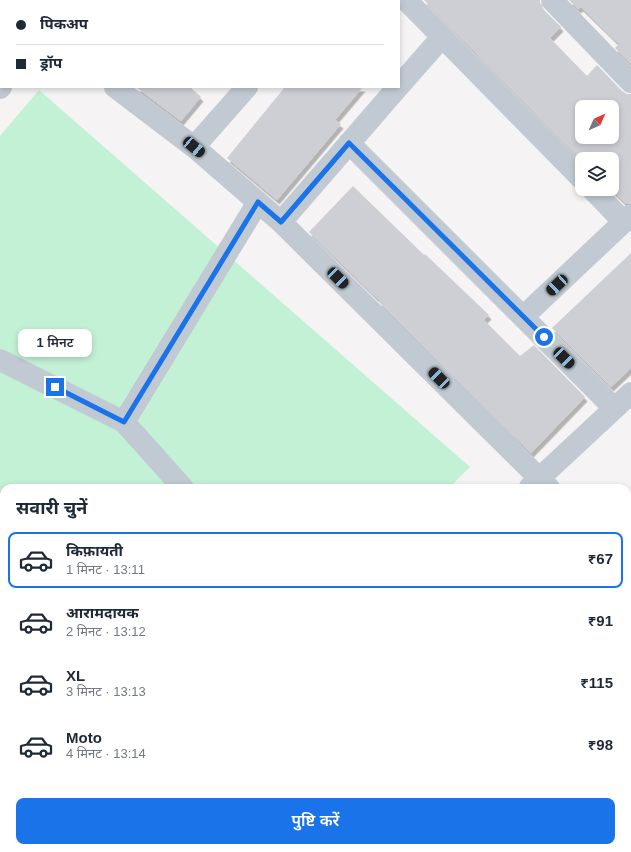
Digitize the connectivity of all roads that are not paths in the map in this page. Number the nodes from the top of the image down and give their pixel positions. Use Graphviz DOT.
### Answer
graph roads {
  1 [pos="406,0"];
  2 [pos="552,0"];
  3 [pos="442,37"];
  4 [pos="631,82"];
  5 [pos="400,86"];
  6 [pos="116,88"];
  7 [pos="246,88"];
  8 [pos="398,88"];
  9 [pos="349,143"];
  10 [pos="194,147"];
  11 [pos="575,172"];
  12 [pos="600,196"];
  13 [pos="258,202"];
  14 [pos="627,218"];
  15 [pos="281,222"];
  16 [pos="523,317"];
  17 [pos="0,360"];
  18 [pos="631,393"];
  19 [pos="614,408"];
  20 [pos="124,422"];
  21 [pos="179,484"];
  22 [pos="538,484"];
  23 [pos="540,484"];
  1 -- 3 [label="street"];
  2 -- 4 [label="street"];
  3 -- 5 [label="street"];
  3 -- 11 [label="street"];
  6 -- 10 [label="street"];
  7 -- 10 [label="street"];
  8 -- 9 [label="street"];
  9 -- 15 [label="street"];
  9 -- 16 [label="street"];
  10 -- 13 [label="street"];
  12 -- 14 [label="street"];
  13 -- 15 [label="street"];
  13 -- 20 [label="street"];
  14 -- 16 [label="street"];
  15 -- 22 [label="street"];
  16 -- 19 [label="street"];
  17 -- 20 [label="street"];
  18 -- 19 [label="street"];
  19 -- 23 [label="street"];
  20 -- 21 [label="street"];
}
